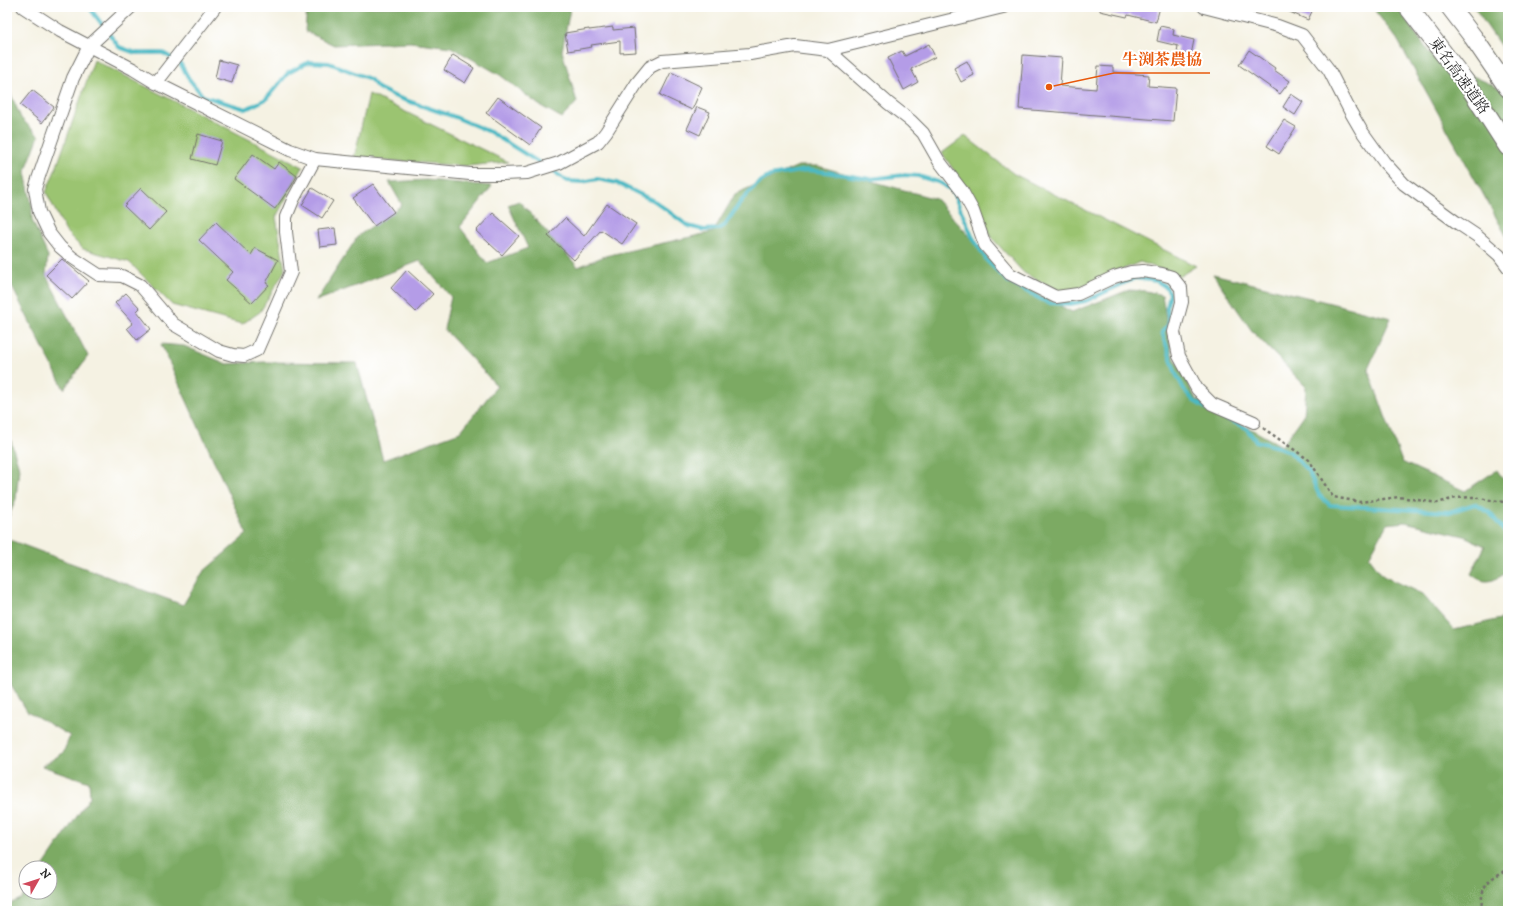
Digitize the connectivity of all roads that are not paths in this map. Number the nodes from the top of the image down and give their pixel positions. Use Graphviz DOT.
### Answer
graph roads {
  1 [pos="23,7"];
  2 [pos="130,7"];
  3 [pos="214,7"];
  4 [pos="1003,7"];
  5 [pos="1204,7"];
  6 [pos="1408,7"];
  7 [pos="1450,7"];
  8 [pos="89,46"];
  9 [pos="828,50"];
  10 [pos="156,83"];
  11 [pos="1508,88"];
  12 [pos="1508,147"];
  13 [pos="315,159"];
  14 [pos="1508,266"];
  15 [pos="1254,422"];
  1 -- 8 [label="street"];
  2 -- 8 [label="street"];
  3 -- 10 [label="street"];
  4 -- 9 [label="street"];
  5 -- 14 [label="street"];
  6 -- 12 [label="highway, 東名高速道路"];
  7 -- 11 [label="highway"];
  8 -- 10 [label="street"];
  8 -- 13 [label="street"];
  9 -- 13 [label="street"];
  9 -- 15 [label="street"];
  10 -- 13 [label="street"];
}
